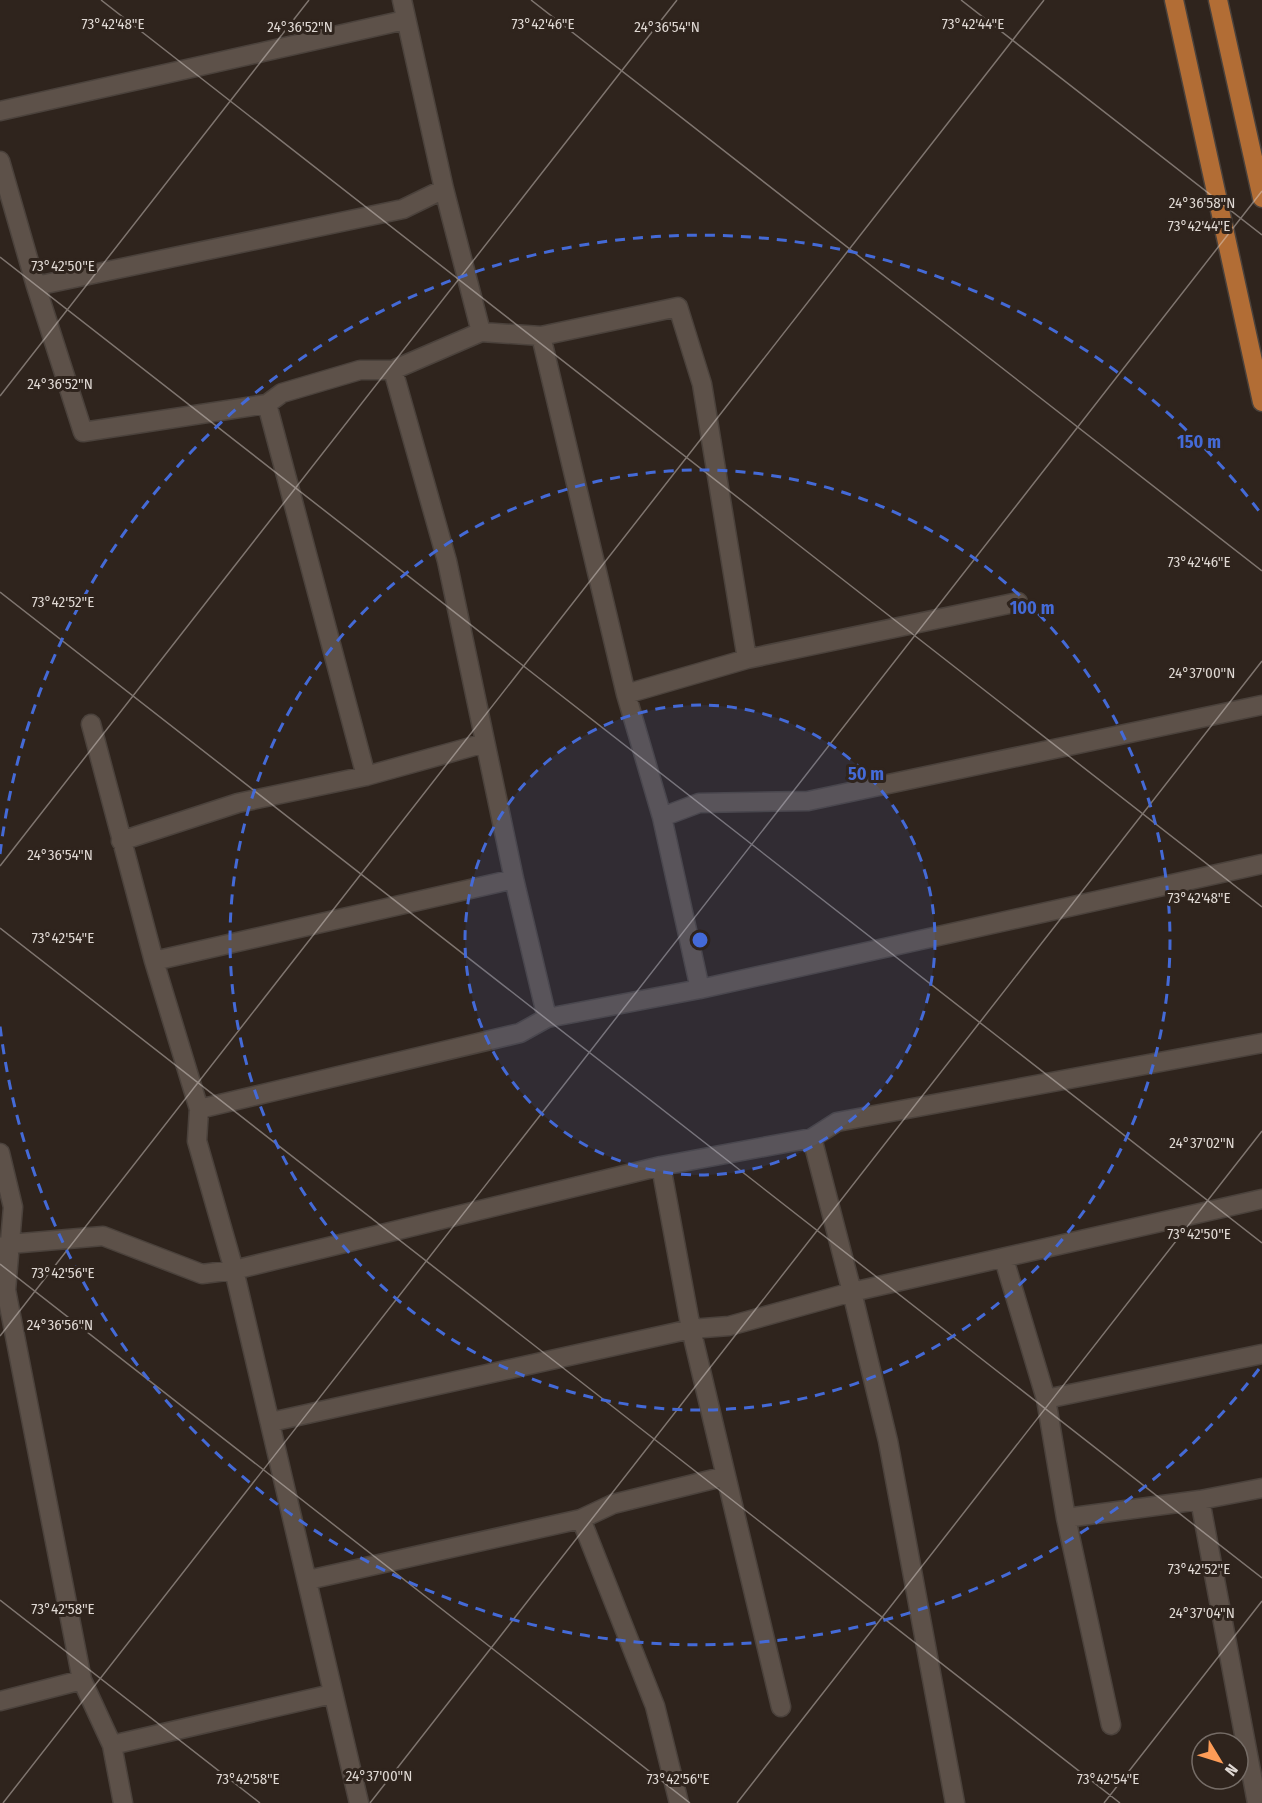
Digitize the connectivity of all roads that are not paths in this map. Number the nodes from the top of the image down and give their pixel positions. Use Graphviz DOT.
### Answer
graph roads {
  1 [pos="402,0"];
  2 [pos="1174,0"];
  3 [pos="1218,0"];
  4 [pos="405,20"];
  5 [pos="0,111"];
  6 [pos="0,161"];
  7 [pos="444,189"];
  8 [pos="1262,198"];
  9 [pos="36,286"];
  10 [pos="481,332"];
  11 [pos="542,336"];
  12 [pos="393,370"];
  13 [pos="1262,402"];
  14 [pos="267,404"];
  15 [pos="1018,602"];
  16 [pos="747,659"];
  17 [pos="626,694"];
  18 [pos="1262,705"];
  19 [pos="91,723"];
  20 [pos="485,743"];
  21 [pos="366,776"];
  22 [pos="662,817"];
  23 [pos="121,841"];
  24 [pos="1262,864"];
  25 [pos="514,879"];
  26 [pos="154,960"];
  27 [pos="700,989"];
  28 [pos="547,1018"];
  29 [pos="1262,1043"];
  30 [pos="199,1109"];
  31 [pos="812,1138"];
  32 [pos="0,1153"];
  33 [pos="661,1166"];
  34 [pos="1262,1199"];
  35 [pos="5,1246"];
  36 [pos="1004,1259"];
  37 [pos="234,1270"];
  38 [pos="852,1292"];
  39 [pos="691,1329"];
  40 [pos="1262,1354"];
  41 [pos="1046,1399"];
  42 [pos="271,1422"];
  43 [pos="726,1476"];
  44 [pos="1262,1488"];
  45 [pos="1200,1500"];
  46 [pos="1066,1518"];
  47 [pos="581,1519"];
  48 [pos="308,1580"];
  49 [pos="82,1680"];
  50 [pos="333,1694"];
  51 [pos="0,1701"];
  52 [pos="781,1707"];
  53 [pos="1111,1725"];
  54 [pos="112,1745"];
  55 [pos="123,1803"];
  56 [pos="359,1803"];
  57 [pos="679,1803"];
  58 [pos="955,1803"];
  59 [pos="1257,1803"];
  1 -- 4 [label="street"];
  2 -- 13 [label="main road"];
  3 -- 8 [label="main road"];
  4 -- 5 [label="street"];
  4 -- 7 [label="street"];
  6 -- 9 [label="street"];
  7 -- 9 [label="street"];
  7 -- 10 [label="street"];
  9 -- 14 [label="street"];
  10 -- 11 [label="street"];
  10 -- 12 [label="street"];
  11 -- 16 [label="street"];
  11 -- 17 [label="street"];
  12 -- 14 [label="street"];
  12 -- 20 [label="street"];
  14 -- 21 [label="street"];
  15 -- 16 [label="street"];
  16 -- 17 [label="street"];
  17 -- 22 [label="street"];
  18 -- 22 [label="street"];
  19 -- 23 [label="street"];
  20 -- 21 [label="street"];
  20 -- 25 [label="street"];
  21 -- 23 [label="street"];
  22 -- 27 [label="street"];
  23 -- 26 [label="street"];
  24 -- 27 [label="street"];
  25 -- 26 [label="street"];
  25 -- 28 [label="street"];
  26 -- 30 [label="street"];
  27 -- 28 [label="street"];
  28 -- 30 [label="street"];
  29 -- 31 [label="street"];
  30 -- 37 [label="street"];
  31 -- 33 [label="street"];
  31 -- 38 [label="street"];
  32 -- 35 [label="street"];
  33 -- 37 [label="street"];
  33 -- 39 [label="street"];
  34 -- 36 [label="street"];
  35 -- 37 [label="street"];
  35 -- 49 [label="street"];
  36 -- 38 [label="street"];
  36 -- 41 [label="street"];
  37 -- 42 [label="street"];
  38 -- 39 [label="street"];
  38 -- 58 [label="street"];
  39 -- 42 [label="street"];
  39 -- 43 [label="street"];
  40 -- 41 [label="street"];
  41 -- 46 [label="street"];
  42 -- 48 [label="street"];
  43 -- 47 [label="street"];
  43 -- 52 [label="street"];
  44 -- 45 [label="street"];
  45 -- 46 [label="street"];
  45 -- 59 [label="street"];
  46 -- 53 [label="street"];
  47 -- 48 [label="street"];
  47 -- 57 [label="street"];
  48 -- 50 [label="street"];
  49 -- 51 [label="street"];
  49 -- 54 [label="street"];
  50 -- 54 [label="street"];
  50 -- 56 [label="street"];
  54 -- 55 [label="street"];
}
